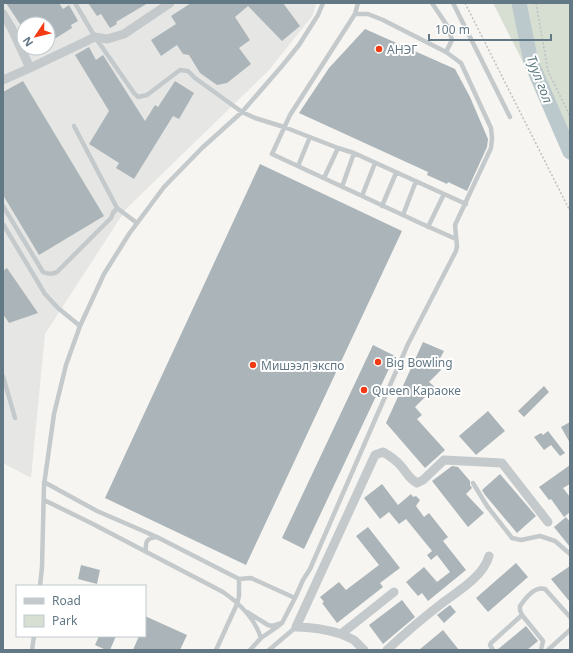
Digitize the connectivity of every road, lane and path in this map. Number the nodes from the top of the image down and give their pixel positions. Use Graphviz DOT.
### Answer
graph roads {
  1 [pos="75,3"];
  2 [pos="170,3"];
  3 [pos="323,3"];
  4 [pos="358,3"];
  5 [pos="432,3"];
  6 [pos="452,3"];
  7 [pos="465,3"];
  8 [pos="536,3"];
  9 [pos="3,14"];
  10 [pos="355,14"];
  11 [pos="95,37"];
  12 [pos="446,52"];
  13 [pos="30,68"];
  14 [pos="3,80"];
  15 [pos="242,112"];
  16 [pos="570,116"];
  17 [pos="510,117"];
  18 [pos="74,126"];
  19 [pos="284,127"];
  20 [pos="310,137"];
  21 [pos="338,148"];
  22 [pos="354,153"];
  23 [pos="375,163"];
  24 [pos="298,166"];
  25 [pos="396,172"];
  26 [pos="324,178"];
  27 [pos="416,181"];
  28 [pos="342,187"];
  29 [pos="444,194"];
  30 [pos="362,196"];
  31 [pos="466,204"];
  32 [pos="3,206"];
  33 [pos="382,206"];
  34 [pos="117,208"];
  35 [pos="570,211"];
  36 [pos="403,215"];
  37 [pos="137,223"];
  38 [pos="3,224"];
  39 [pos="428,227"];
  40 [pos="456,239"];
  41 [pos="80,326"];
  42 [pos="3,376"];
  43 [pos="15,418"];
  44 [pos="44,482"];
  45 [pos="473,483"];
  46 [pos="44,500"];
  47 [pos="548,522"];
  48 [pos="157,537"];
  49 [pos="146,552"];
  50 [pos="570,554"];
  51 [pos="489,556"];
  52 [pos="239,579"];
  53 [pos="40,585"];
  54 [pos="394,592"];
  55 [pos="295,598"];
  56 [pos="237,604"];
  57 [pos="244,611"];
  58 [pos="522,615"];
  59 [pos="570,617"];
  60 [pos="282,623"];
  61 [pos="296,627"];
  62 [pos="570,630"];
  63 [pos="341,634"];
  64 [pos="34,637"];
  65 [pos="261,638"];
  66 [pos="32,650"];
  67 [pos="216,650"];
  68 [pos="250,650"];
  69 [pos="269,650"];
  70 [pos="364,650"];
  71 [pos="386,650"];
  72 [pos="493,650"];
  73 [pos="541,650"];
  74 [pos="548,650"];
  1 -- 11 [label="lane"];
  2 -- 11 [label="street"];
  3 -- 15 [label="lane"];
  4 -- 10 [label="lane"];
  5 -- 12 [label="lane"];
  6 -- 17 [label="lane"];
  7 -- 35 [label="path"];
  8 -- 16 [label="path"];
  9 -- 13 [label="street"];
  10 -- 12 [label="lane"];
  10 -- 19 [label="lane"];
  11 -- 13 [label="street"];
  11 -- 15 [label="lane"];
  12 -- 31 [label="lane"];
  13 -- 14 [label="street"];
  15 -- 19 [label="lane"];
  15 -- 37 [label="lane"];
  18 -- 34 [label="lane"];
  19 -- 20 [label="lane"];
  19 -- 24 [label="lane"];
  20 -- 21 [label="lane"];
  20 -- 24 [label="lane"];
  21 -- 22 [label="lane"];
  21 -- 26 [label="lane"];
  22 -- 23 [label="lane"];
  22 -- 28 [label="lane"];
  23 -- 25 [label="lane"];
  23 -- 30 [label="lane"];
  24 -- 26 [label="lane"];
  25 -- 27 [label="lane"];
  25 -- 33 [label="lane"];
  26 -- 28 [label="lane"];
  27 -- 29 [label="lane"];
  27 -- 36 [label="lane"];
  28 -- 30 [label="lane"];
  29 -- 31 [label="lane"];
  29 -- 39 [label="lane"];
  30 -- 33 [label="lane"];
  31 -- 40 [label="lane"];
  32 -- 34 [label="lane"];
  33 -- 36 [label="lane"];
  34 -- 37 [label="lane"];
  36 -- 39 [label="lane"];
  37 -- 41 [label="lane"];
  38 -- 41 [label="lane"];
  39 -- 40 [label="lane"];
  40 -- 55 [label="lane"];
  41 -- 44 [label="lane"];
  42 -- 43 [label="lane"];
  44 -- 46 [label="lane"];
  44 -- 48 [label="lane"];
  45 -- 50 [label="lane"];
  46 -- 49 [label="lane"];
  46 -- 53 [label="lane"];
  47 -- 61 [label="street"];
  48 -- 49 [label="lane"];
  48 -- 52 [label="lane"];
  49 -- 56 [label="lane"];
  51 -- 71 [label="street"];
  52 -- 55 [label="lane"];
  52 -- 56 [label="lane"];
  54 -- 63 [label="street"];
  55 -- 60 [label="lane"];
  56 -- 57 [label="lane"];
  56 -- 67 [label="lane"];
  57 -- 60 [label="lane"];
  57 -- 65 [label="lane"];
  58 -- 59 [label="lane"];
  58 -- 72 [label="lane"];
  58 -- 73 [label="lane"];
  60 -- 65 [label="lane"];
  61 -- 63 [label="street"];
  61 -- 69 [label="lane"];
  62 -- 74 [label="lane"];
  63 -- 70 [label="street"];
  64 -- 66 [label="lane"];
  65 -- 68 [label="lane"];
}
